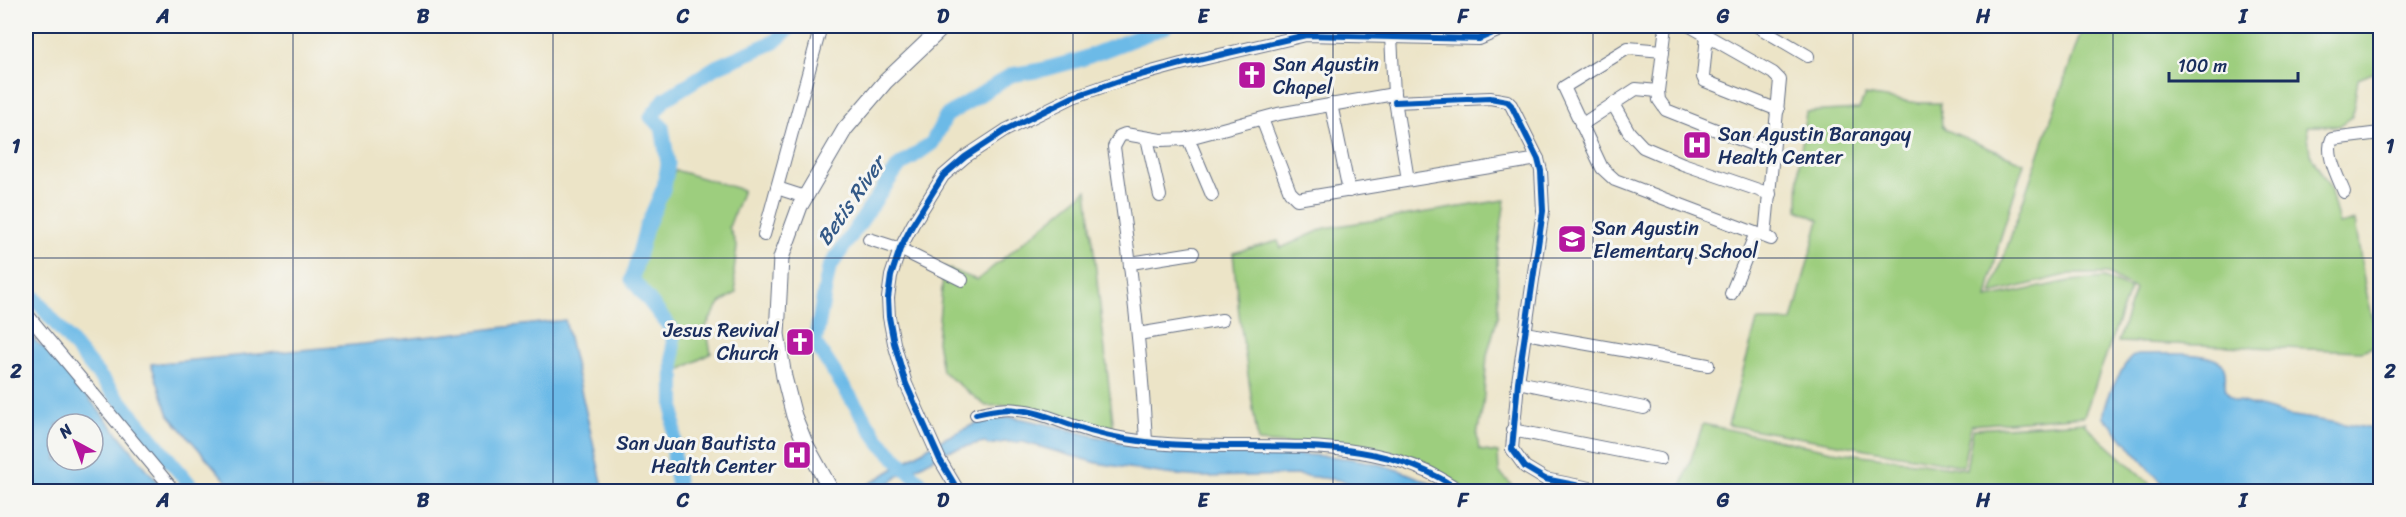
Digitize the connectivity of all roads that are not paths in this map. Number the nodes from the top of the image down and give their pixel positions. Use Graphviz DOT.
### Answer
graph roads {
  1 [pos="820,26"];
  2 [pos="944,26"];
  3 [pos="1509,26"];
  4 [pos="1666,26"];
  5 [pos="1690,26"];
  6 [pos="1757,26"];
  7 [pos="1707,35"];
  8 [pos="1391,36"];
  9 [pos="1663,51"];
  10 [pos="1808,56"];
  11 [pos="1658,91"];
  12 [pos="1395,98"];
  13 [pos="1331,104"];
  14 [pos="1613,104"];
  15 [pos="1778,110"];
  16 [pos="1262,118"];
  17 [pos="1581,125"];
  18 [pos="2380,133"];
  19 [pos="1147,138"];
  20 [pos="1188,138"];
  21 [pos="1774,153"];
  22 [pos="1538,159"];
  23 [pos="1408,180"];
  24 [pos="777,188"];
  25 [pos="1349,191"];
  26 [pos="2344,192"];
  27 [pos="1770,194"];
  28 [pos="1212,195"];
  29 [pos="1160,196"];
  30 [pos="805,197"];
  31 [pos="764,235"];
  32 [pos="1764,236"];
  33 [pos="868,239"];
  34 [pos="900,249"];
  35 [pos="1193,253"];
  36 [pos="1131,263"];
  37 [pos="962,280"];
  38 [pos="1731,294"];
  39 [pos="26,313"];
  40 [pos="1222,320"];
  41 [pos="1525,333"];
  42 [pos="1138,334"];
  43 [pos="1708,365"];
  44 [pos="1518,382"];
  45 [pos="1644,408"];
  46 [pos="976,414"];
  47 [pos="1512,430"];
  48 [pos="1146,442"];
  49 [pos="1660,459"];
  50 [pos="175,492"];
  51 [pos="832,492"];
  52 [pos="959,492"];
  53 [pos="1461,492"];
  54 [pos="1610,492"];
  1 -- 24 [label="street"];
  2 -- 30 [label="main road"];
  3 -- 8 [label="street"];
  4 -- 9 [label="street"];
  5 -- 7 [label="street"];
  6 -- 10 [label="street"];
  7 -- 15 [label="street"];
  7 -- 15 [label="street"];
  8 -- 12 [label="street"];
  8 -- 34 [label="street"];
  9 -- 11 [label="street"];
  9 -- 17 [label="street"];
  11 -- 14 [label="street"];
  11 -- 21 [label="street"];
  12 -- 13 [label="street"];
  12 -- 22 [label="street"];
  12 -- 23 [label="street"];
  13 -- 16 [label="street"];
  13 -- 25 [label="street"];
  14 -- 17 [label="street"];
  14 -- 27 [label="street"];
  15 -- 21 [label="street"];
  16 -- 20 [label="street"];
  16 -- 25 [label="street"];
  17 -- 32 [label="street"];
  18 -- 26 [label="street"];
  19 -- 20 [label="street"];
  19 -- 29 [label="street"];
  19 -- 36 [label="street"];
  20 -- 28 [label="street"];
  21 -- 27 [label="street"];
  22 -- 23 [label="street"];
  22 -- 41 [label="street"];
  23 -- 25 [label="street"];
  24 -- 30 [label="street"];
  24 -- 31 [label="street"];
  27 -- 32 [label="street"];
  30 -- 51 [label="main road"];
  32 -- 38 [label="street"];
  33 -- 34 [label="street"];
  34 -- 37 [label="street"];
  34 -- 52 [label="street"];
  35 -- 36 [label="street"];
  36 -- 42 [label="street"];
  39 -- 50 [label="street"];
  40 -- 42 [label="street"];
  41 -- 43 [label="street"];
  41 -- 44 [label="street"];
  42 -- 48 [label="street"];
  44 -- 45 [label="street"];
  44 -- 47 [label="street"];
  46 -- 48 [label="street"];
  47 -- 49 [label="street"];
  47 -- 54 [label="street"];
  48 -- 53 [label="street"];
}
